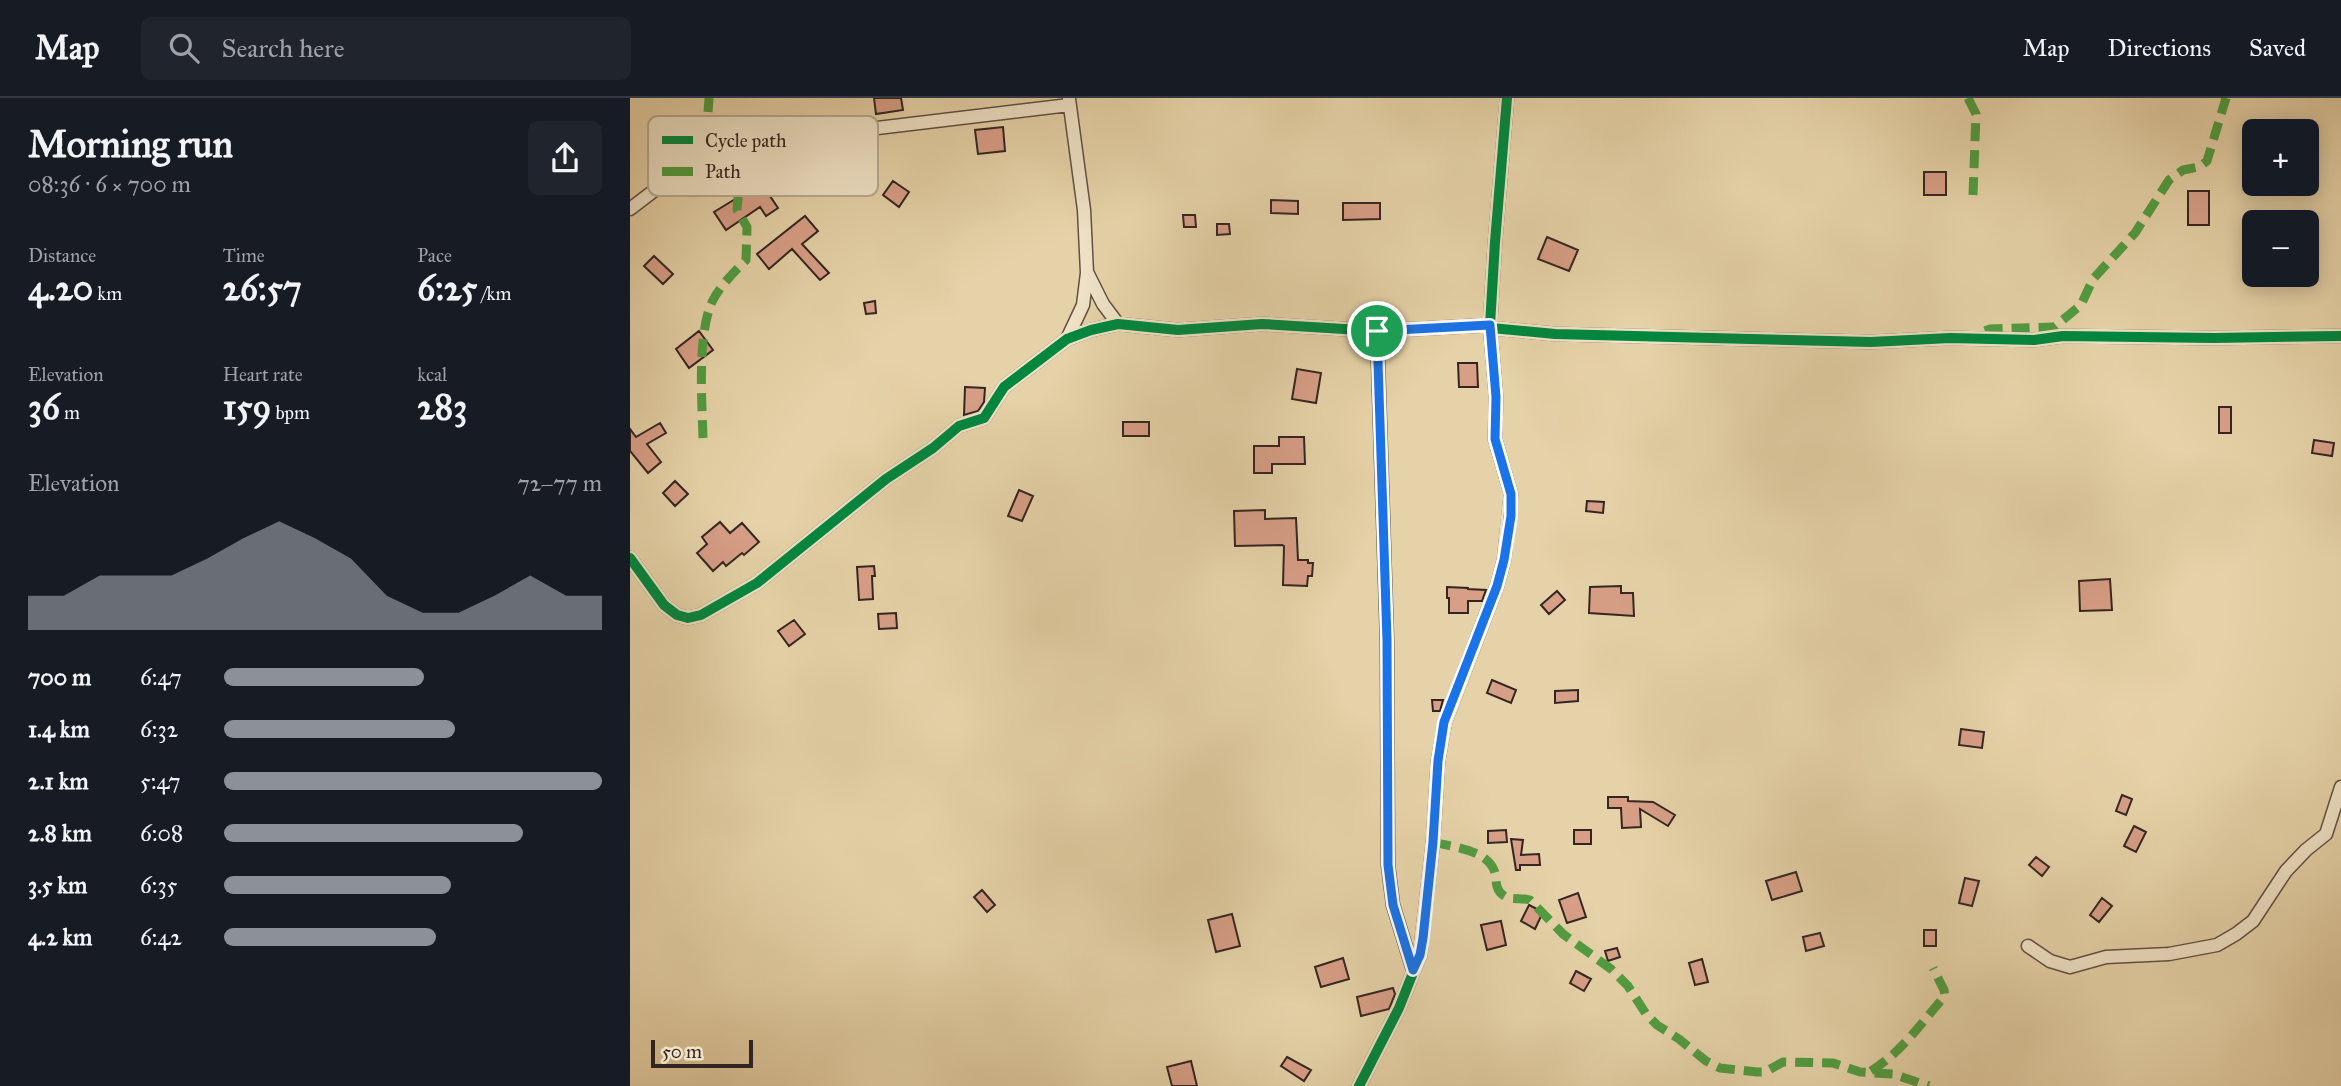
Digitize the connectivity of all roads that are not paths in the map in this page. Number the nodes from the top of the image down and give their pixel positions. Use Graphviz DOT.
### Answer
graph roads {
  1 [pos="1507,98"];
  2 [pos="1069,102"];
  3 [pos="878,127"];
  4 [pos="648,195"];
  5 [pos="630,209"];
  6 [pos="1087,273"];
  7 [pos="1118,324"];
  8 [pos="1491,326"];
  9 [pos="1377,331"];
  10 [pos="2341,336"];
  11 [pos="1067,339"];
  12 [pos="630,558"];
  13 [pos="2341,787"];
  14 [pos="2028,946"];
  15 [pos="1413,970"];
  16 [pos="1359,1086"];
  1 -- 8 [label="street"];
  2 -- 3 [label="street"];
  2 -- 6 [label="street"];
  4 -- 5 [label="street"];
  6 -- 7 [label="street"];
  6 -- 11 [label="street"];
  7 -- 9 [label="street"];
  7 -- 11 [label="street"];
  8 -- 9 [label="street"];
  8 -- 10 [label="street"];
  8 -- 15 [label="street"];
  9 -- 15 [label="street"];
  11 -- 12 [label="street"];
  13 -- 14 [label="street"];
  15 -- 16 [label="street"];
}
